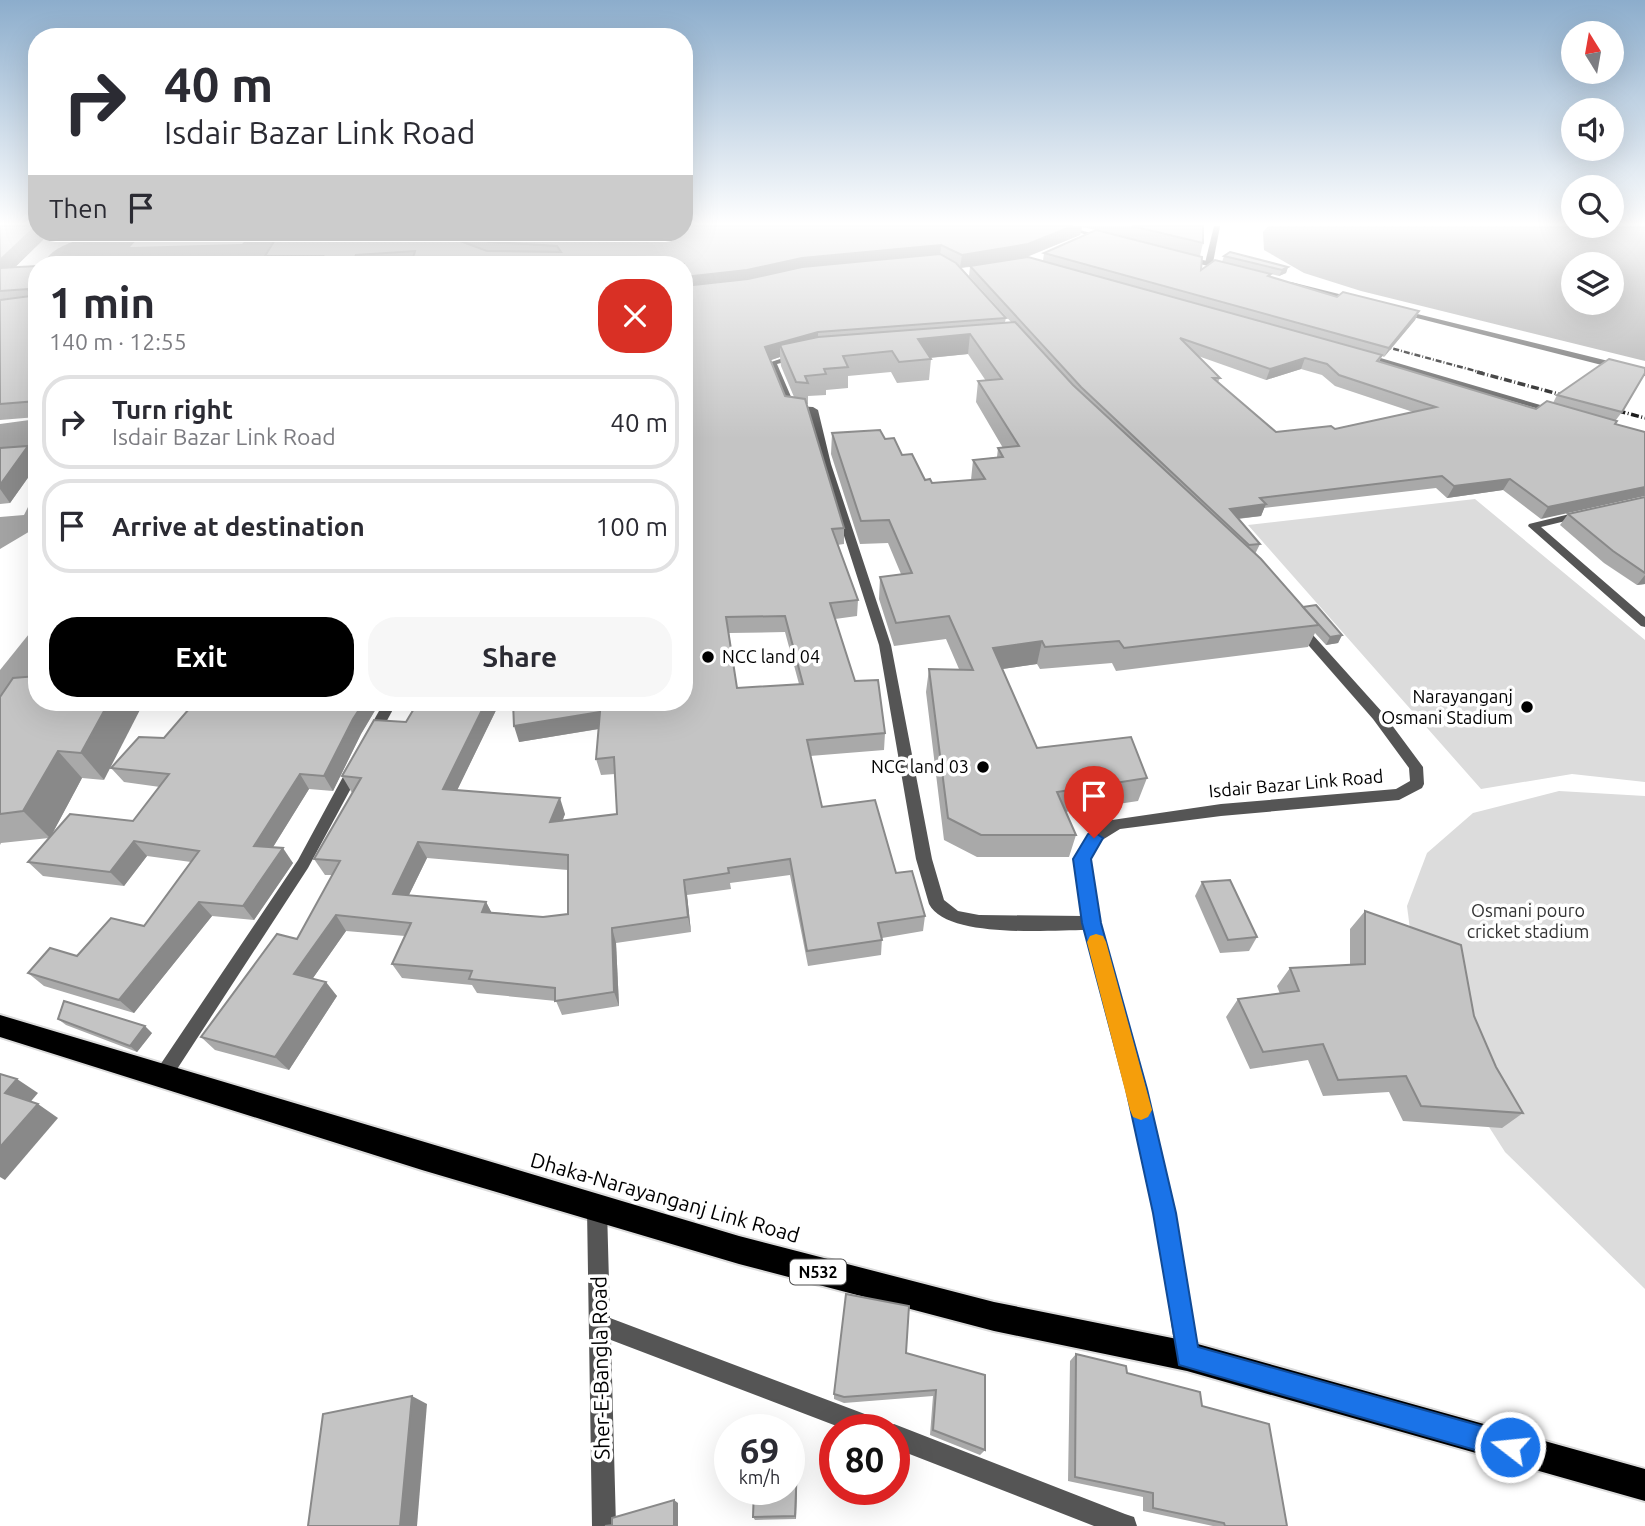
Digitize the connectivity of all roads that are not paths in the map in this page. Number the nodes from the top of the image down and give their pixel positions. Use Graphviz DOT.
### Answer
graph roads {
  1 [pos="1344,297"];
  2 [pos="1367,303"];
  3 [pos="1394,310"];
  4 [pos="818,352"];
  5 [pos="1359,355"];
  6 [pos="1645,373"];
  7 [pos="1567,414"];
  8 [pos="1591,512"];
  9 [pos="1290,617"];
  10 [pos="1645,623"];
  11 [pos="385,711"];
  12 [pos="1091,923"];
  13 [pos="0,1026"];
  14 [pos="162,1077"];
  15 [pos="597,1209"];
  16 [pos="600,1325"];
  17 [pos="1187,1356"];
  18 [pos="836,1414"];
  19 [pos="910,1442"];
  20 [pos="1645,1485"];
  21 [pos="604,1526"];
  22 [pos="1125,1526"];
  1 -- 2 [label="street"];
  3 -- 6 [label="street"];
  4 -- 12 [label="street"];
  5 -- 7 [label="street"];
  8 -- 10 [label="street"];
  9 -- 12 [label="street, Isdair Bazar Link Road"];
  11 -- 14 [label="street"];
  12 -- 17 [label="street, Isdair Bazar Link Road"];
  13 -- 14 [label="highway, Dhaka-Narayanganj Link Road / N532"];
  14 -- 15 [label="highway, Dhaka-Narayanganj Link Road / N532"];
  15 -- 16 [label="street, Sher-E-Bangla Road"];
  15 -- 17 [label="highway, Dhaka-Narayanganj Link Road / N532"];
  16 -- 18 [label="street"];
  16 -- 21 [label="street, Sher-E-Bangla Road"];
  17 -- 20 [label="highway, Dhaka-Narayanganj Link Road / N532"];
  19 -- 22 [label="street"];
}
